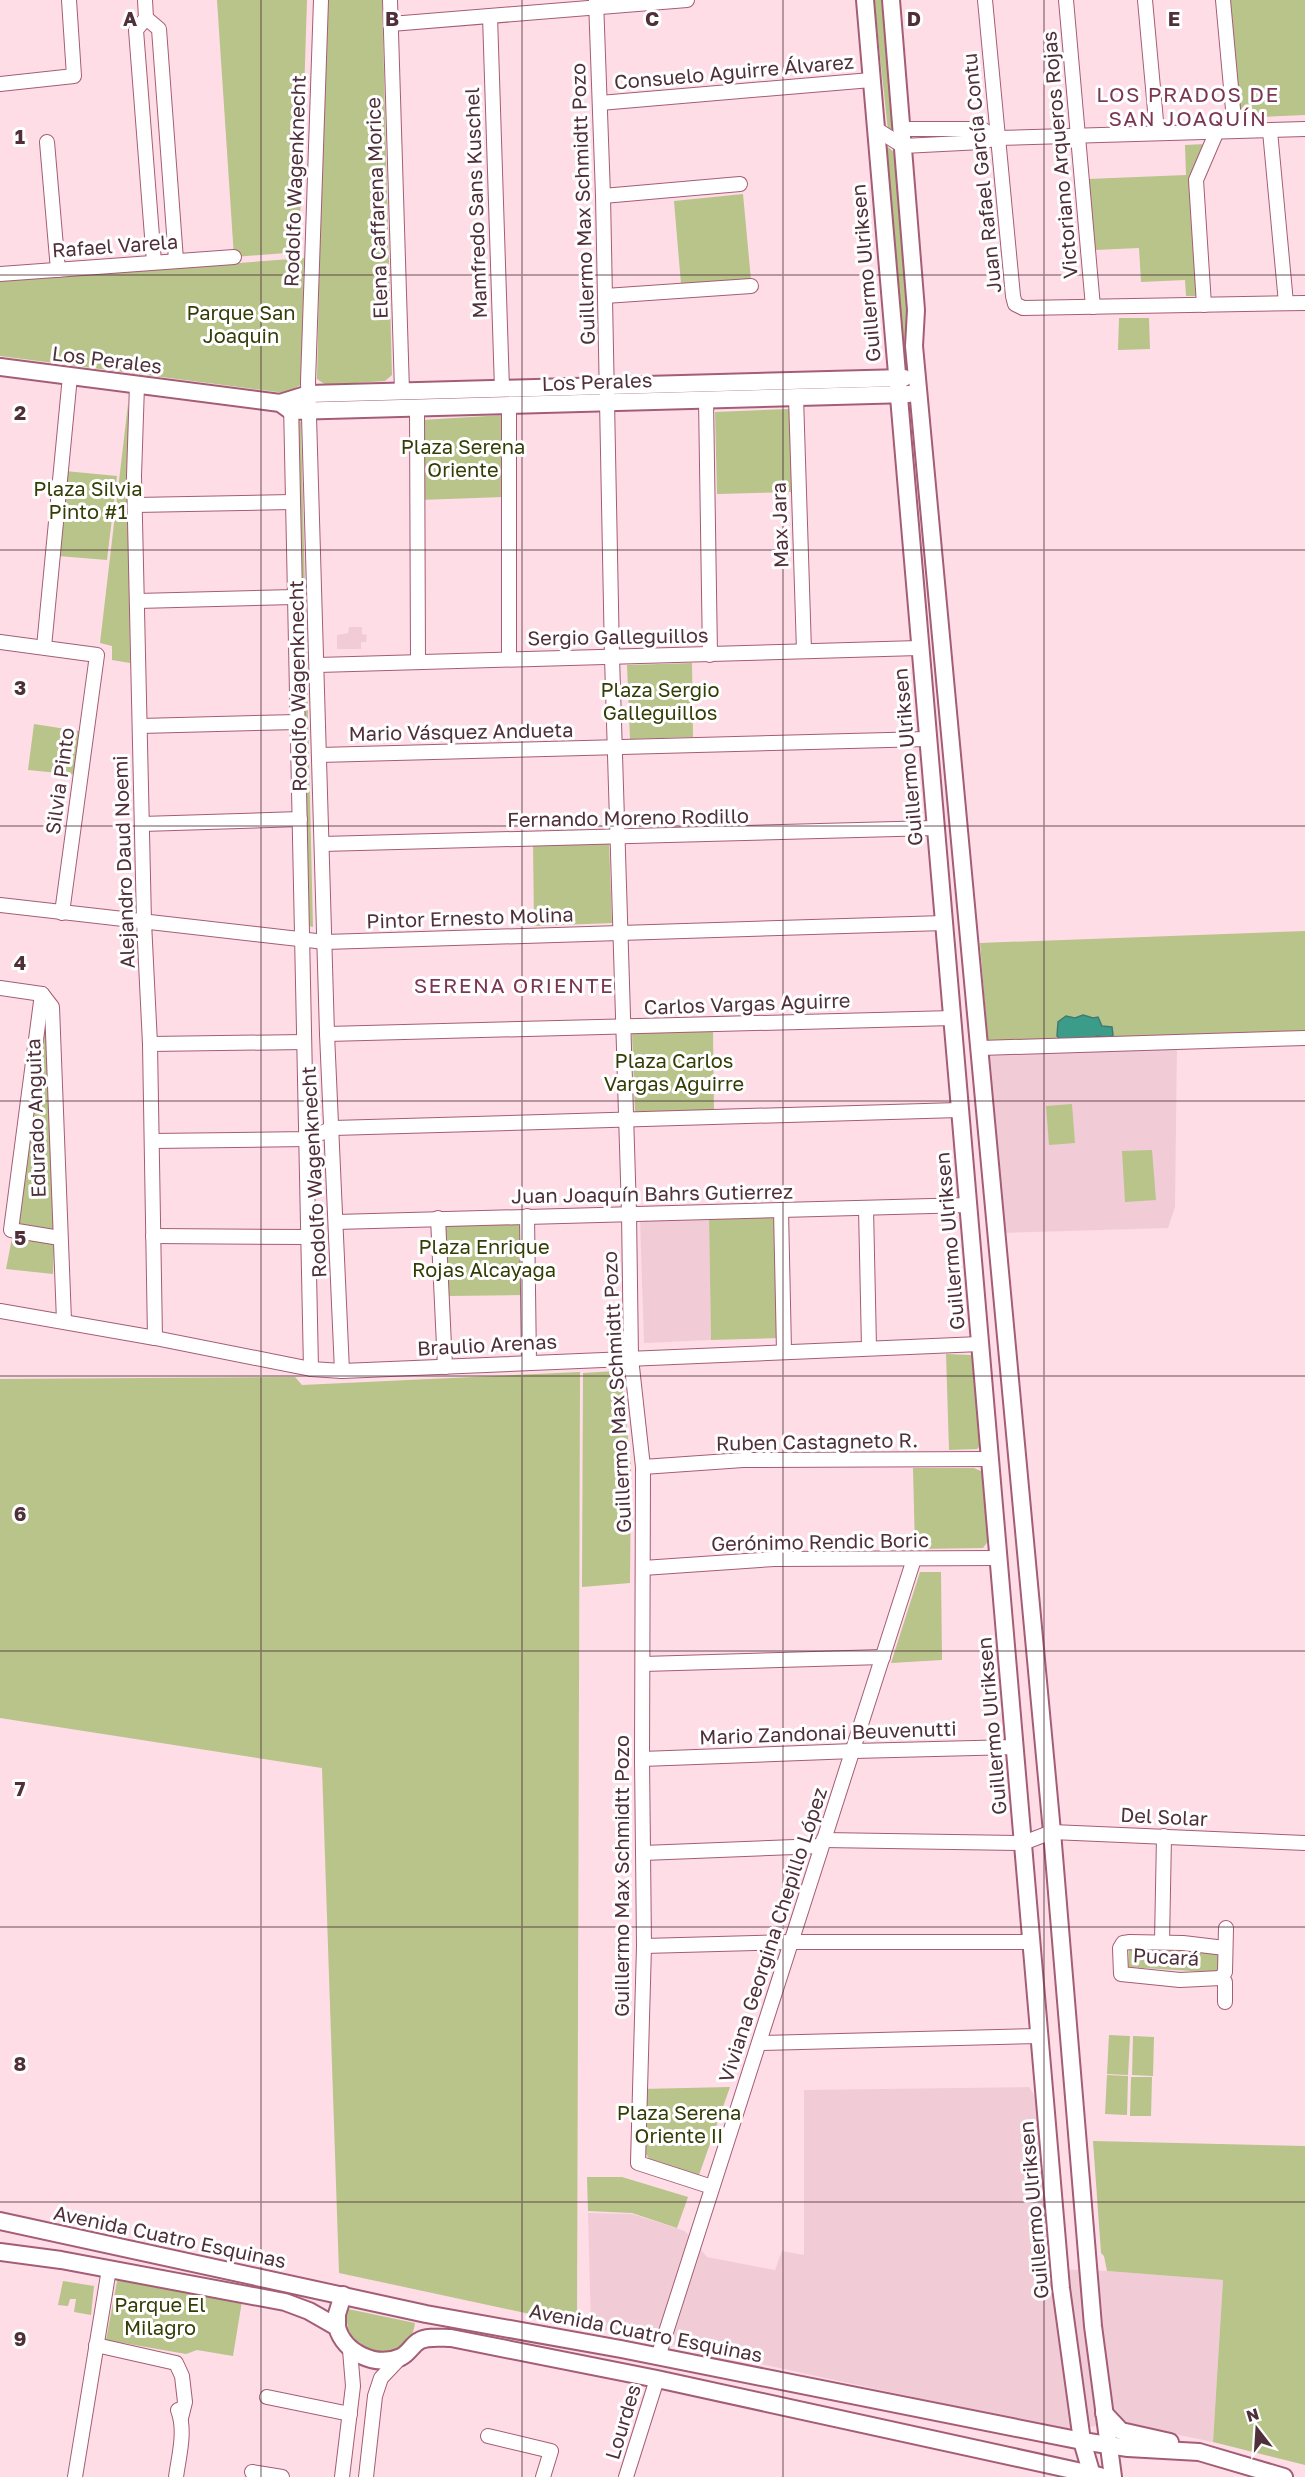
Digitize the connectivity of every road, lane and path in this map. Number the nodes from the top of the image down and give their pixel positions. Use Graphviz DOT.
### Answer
graph roads {
  1 [pos="69,0"];
  2 [pos="145,0"];
  3 [pos="321,0"];
  4 [pos="390,0"];
  5 [pos="687,0"];
  6 [pos="865,0"];
  7 [pos="891,0"];
  8 [pos="985,0"];
  9 [pos="1066,0"];
  10 [pos="1145,0"];
  11 [pos="1223,0"];
  12 [pos="596,4"];
  13 [pos="490,16"];
  14 [pos="146,18"];
  15 [pos="391,24"];
  16 [pos="871,80"];
  17 [pos="0,84"];
  18 [pos="600,103"];
  19 [pos="876,129"];
  20 [pos="902,129"];
  21 [pos="1305,129"];
  22 [pos="1217,131"];
  23 [pos="1235,131"];
  24 [pos="1270,131"];
  25 [pos="1157,132"];
  26 [pos="1079,135"];
  27 [pos="997,138"];
  28 [pos="48,142"];
  29 [pos="903,146"];
  30 [pos="740,184"];
  31 [pos="603,196"];
  32 [pos="234,257"];
  33 [pos="176,261"];
  34 [pos="154,262"];
  35 [pos="58,270"];
  36 [pos="0,274"];
  37 [pos="751,286"];
  38 [pos="605,296"];
  39 [pos="1286,303"];
  40 [pos="1305,303"];
  41 [pos="1204,305"];
  42 [pos="1093,308"];
  43 [pos="0,368"];
  44 [pos="70,376"];
  45 [pos="138,385"];
  46 [pos="917,386"];
  47 [pos="897,387"];
  48 [pos="502,389"];
  49 [pos="402,391"];
  50 [pos="309,394"];
  51 [pos="607,394"];
  52 [pos="796,398"];
  53 [pos="706,400"];
  54 [pos="287,404"];
  55 [pos="508,406"];
  56 [pos="417,408"];
  57 [pos="310,411"];
  58 [pos="292,502"];
  59 [pos="135,505"];
  60 [pos="294,597"];
  61 [pos="137,602"];
  62 [pos="0,642"];
  63 [pos="44,647"];
  64 [pos="919,648"];
  65 [pos="804,651"];
  66 [pos="710,655"];
  67 [pos="612,657"];
  68 [pos="509,659"];
  69 [pos="418,662"];
  70 [pos="318,665"];
  71 [pos="298,722"];
  72 [pos="140,726"];
  73 [pos="927,739"];
  74 [pos="616,748"];
  75 [pos="319,755"];
  76 [pos="300,819"];
  77 [pos="142,824"];
  78 [pos="935,828"];
  79 [pos="618,838"];
  80 [pos="322,844"];
  81 [pos="0,904"];
  82 [pos="62,913"];
  83 [pos="144,922"];
  84 [pos="944,922"];
  85 [pos="620,932"];
  86 [pos="301,941"];
  87 [pos="325,942"];
  88 [pos="0,988"];
  89 [pos="42,994"];
  90 [pos="953,1018"];
  91 [pos="623,1028"];
  92 [pos="327,1034"];
  93 [pos="1305,1038"];
  94 [pos="304,1042"];
  95 [pos="150,1044"];
  96 [pos="981,1048"];
  97 [pos="959,1110"];
  98 [pos="626,1121"];
  99 [pos="333,1128"];
  100 [pos="307,1138"];
  101 [pos="152,1140"];
  102 [pos="969,1205"];
  103 [pos="866,1208"];
  104 [pos="781,1210"];
  105 [pos="629,1212"];
  106 [pos="527,1216"];
  107 [pos="438,1218"];
  108 [pos="336,1222"];
  109 [pos="153,1236"];
  110 [pos="309,1237"];
  111 [pos="60,1238"];
  112 [pos="0,1311"];
  113 [pos="64,1321"];
  114 [pos="155,1338"];
  115 [pos="980,1344"];
  116 [pos="868,1347"];
  117 [pos="784,1351"];
  118 [pos="631,1358"];
  119 [pos="530,1363"];
  120 [pos="445,1367"];
  121 [pos="311,1370"];
  122 [pos="342,1371"];
  123 [pos="990,1460"];
  124 [pos="643,1467"];
  125 [pos="998,1558"];
  126 [pos="914,1559"];
  127 [pos="643,1568"];
  128 [pos="883,1657"];
  129 [pos="643,1664"];
  130 [pos="1015,1748"];
  131 [pos="854,1751"];
  132 [pos="642,1759"];
  133 [pos="1053,1832"];
  134 [pos="1164,1836"];
  135 [pos="822,1843"];
  136 [pos="1023,1843"];
  137 [pos="1305,1843"];
  138 [pos="643,1853"];
  139 [pos="1226,1928"];
  140 [pos="1031,1941"];
  141 [pos="791,1942"];
  142 [pos="1162,1942"];
  143 [pos="644,1946"];
  144 [pos="1225,1948"];
  145 [pos="1221,1978"];
  146 [pos="1225,2002"];
  147 [pos="1039,2036"];
  148 [pos="759,2043"];
  149 [pos="1081,2180"];
  150 [pos="1052,2182"];
  151 [pos="712,2187"];
  152 [pos="0,2221"];
  153 [pos="0,2252"];
  154 [pos="109,2269"];
  155 [pos="343,2295"];
  156 [pos="426,2314"];
  157 [pos="337,2327"];
  158 [pos="419,2340"];
  159 [pos="96,2345"];
  160 [pos="350,2350"];
  161 [pos="401,2357"];
  162 [pos="658,2357"];
  163 [pos="657,2379"];
  164 [pos="267,2397"];
  165 [pos="1103,2412"];
  166 [pos="350,2414"];
  167 [pos="488,2436"];
  168 [pos="1082,2441"];
  169 [pos="1107,2445"];
  170 [pos="1199,2452"];
  171 [pos="252,2472"];
  172 [pos="1096,2476"];
  173 [pos="1280,2476"];
  174 [pos="75,2477"];
  175 [pos="176,2477"];
  176 [pos="282,2477"];
  177 [pos="342,2477"];
  178 [pos="366,2477"];
  179 [pos="543,2477"];
  180 [pos="627,2477"];
  181 [pos="1113,2477"];
  1 -- 17 [label="street"];
  2 -- 14 [label="street"];
  3 -- 50 [label="street, Rodolfo Wagenknecht"];
  4 -- 15 [label="street, Elena Caffarena Morice"];
  5 -- 12 [label="street"];
  6 -- 16 [label="main road, Guillermo Ulriksen"];
  7 -- 20 [label="main road, Guillermo Ulriksen"];
  8 -- 27 [label="street, Juan Rafael García Contu"];
  9 -- 26 [label="street, Victoriano Arqueros Rojas"];
  10 -- 25 [label="street"];
  11 -- 23 [label="street"];
  12 -- 13 [label="street"];
  12 -- 18 [label="street, Guillermo Max Schmidtt Pozo"];
  13 -- 15 [label="street"];
  13 -- 48 [label="street, Mamfredo Sans Kuschel"];
  14 -- 33 [label="street"];
  14 -- 34 [label="street"];
  15 -- 49 [label="street, Elena Caffarena Morice"];
  16 -- 18 [label="street, Consuelo Aguirre Álvarez"];
  16 -- 19 [label="main road, Guillermo Ulriksen"];
  18 -- 31 [label="street, Guillermo Max Schmidtt Pozo"];
  19 -- 29 [label="street"];
  19 -- 47 [label="main road, Guillermo Ulriksen"];
  20 -- 27 [label="street"];
  20 -- 29 [label="main road, Guillermo Ulriksen"];
  21 -- 24 [label="street"];
  22 -- 23 [label="street"];
  22 -- 25 [label="street"];
  22 -- 41 [label="street"];
  23 -- 24 [label="street"];
  24 -- 39 [label="street"];
  25 -- 26 [label="street"];
  26 -- 27 [label="street"];
  26 -- 42 [label="street, Victoriano Arqueros Rojas"];
  27 -- 29 [label="street"];
  27 -- 42 [label="street, Juan Rafael García Contu"];
  28 -- 35 [label="street"];
  29 -- 46 [label="main road, Guillermo Ulriksen"];
  30 -- 31 [label="street"];
  31 -- 38 [label="street, Guillermo Max Schmidtt Pozo"];
  32 -- 33 [label="street, Rafael Varela"];
  33 -- 34 [label="street, Rafael Varela"];
  34 -- 35 [label="street, Rafael Varela"];
  35 -- 36 [label="street, Rafael Varela"];
  37 -- 38 [label="street"];
  38 -- 51 [label="street, Guillermo Max Schmidtt Pozo"];
  39 -- 40 [label="street, Juan Rafael García Contu"];
  39 -- 41 [label="street, Juan Rafael García Contu"];
  41 -- 42 [label="street, Juan Rafael García Contu"];
  43 -- 44 [label="main road, Los Perales"];
  44 -- 45 [label="main road, Los Perales"];
  44 -- 63 [label="street"];
  45 -- 54 [label="main road, Los Perales"];
  45 -- 59 [label="street, Alejandro Daud Noemi"];
  46 -- 47 [label="main road, Los Perales"];
  46 -- 96 [label="main road, Guillermo Ulriksen"];
  47 -- 51 [label="main road, Los Perales"];
  47 -- 52 [label="main road, Los Perales"];
  47 -- 64 [label="main road, Guillermo Ulriksen"];
  48 -- 49 [label="main road, Los Perales"];
  48 -- 51 [label="main road, Los Perales"];
  49 -- 50 [label="main road, Los Perales"];
  50 -- 54 [label="main road, Los Perales"];
  50 -- 57 [label="street, Rodolfo Wagenknecht"];
  51 -- 53 [label="main road, Los Perales"];
  51 -- 55 [label="main road, Los Perales"];
  51 -- 67 [label="street, Guillermo Max Schmidtt Pozo"];
  52 -- 53 [label="main road, Los Perales"];
  52 -- 65 [label="street, Max Jara"];
  53 -- 66 [label="street"];
  54 -- 57 [label="main road, Los Perales"];
  54 -- 58 [label="street, Rodolfo Wagenknecht"];
  55 -- 56 [label="main road, Los Perales"];
  55 -- 68 [label="street"];
  56 -- 57 [label="main road, Los Perales"];
  56 -- 69 [label="street"];
  57 -- 70 [label="street, Rodolfo Wagenknecht"];
  58 -- 59 [label="street"];
  58 -- 60 [label="street, Rodolfo Wagenknecht"];
  59 -- 61 [label="street, Alejandro Daud Noemi"];
  60 -- 61 [label="street"];
  60 -- 71 [label="street, Rodolfo Wagenknecht"];
  61 -- 72 [label="street, Alejandro Daud Noemi"];
  62 -- 63 [label="street"];
  63 -- 82 [label="street, Silvia Pinto"];
  64 -- 65 [label="street, Sergio Galleguillos"];
  64 -- 73 [label="main road, Guillermo Ulriksen"];
  65 -- 66 [label="street, Sergio Galleguillos"];
  66 -- 67 [label="street, Sergio Galleguillos"];
  67 -- 68 [label="street, Sergio Galleguillos"];
  67 -- 74 [label="street, Guillermo Max Schmidtt Pozo"];
  68 -- 69 [label="street, Sergio Galleguillos"];
  69 -- 70 [label="street, Sergio Galleguillos"];
  70 -- 75 [label="street, Rodolfo Wagenknecht"];
  71 -- 72 [label="street"];
  71 -- 76 [label="street, Rodolfo Wagenknecht"];
  72 -- 77 [label="street, Alejandro Daud Noemi"];
  73 -- 74 [label="street, Mario Vásquez Andueta"];
  73 -- 78 [label="main road, Guillermo Ulriksen"];
  74 -- 75 [label="street, Mario Vásquez Andueta"];
  74 -- 79 [label="street, Guillermo Max Schmidtt Pozo"];
  75 -- 80 [label="street, Rodolfo Wagenknecht"];
  76 -- 77 [label="street"];
  76 -- 86 [label="street, Rodolfo Wagenknecht"];
  77 -- 83 [label="street, Alejandro Daud Noemi"];
  78 -- 79 [label="street, Fernando Moreno Rodillo"];
  78 -- 84 [label="main road, Guillermo Ulriksen"];
  79 -- 80 [label="street, Fernando Moreno Rodillo"];
  79 -- 85 [label="street, Guillermo Max Schmidtt Pozo"];
  80 -- 87 [label="street, Rodolfo Wagenknecht"];
  81 -- 82 [label="street, Pintor Ernesto Molina"];
  82 -- 83 [label="street, Pintor Ernesto Molina"];
  83 -- 86 [label="street, Pintor Ernesto Molina"];
  83 -- 95 [label="street, Alejandro Daud Noemi"];
  84 -- 85 [label="street, Pintor Ernesto Molina"];
  84 -- 90 [label="main road, Guillermo Ulriksen"];
  85 -- 87 [label="street, Pintor Ernesto Molina"];
  85 -- 91 [label="street, Guillermo Max Schmidtt Pozo"];
  86 -- 87 [label="street, Pintor Ernesto Molina"];
  86 -- 94 [label="street, Rodolfo Wagenknecht"];
  87 -- 92 [label="street, Rodolfo Wagenknecht"];
  88 -- 89 [label="street"];
  89 -- 111 [label="street, Edurado Anguita"];
  89 -- 111 [label="street"];
  90 -- 91 [label="street, Carlos Vargas Aguirre"];
  90 -- 97 [label="main road, Guillermo Ulriksen"];
  91 -- 92 [label="street, Carlos Vargas Aguirre"];
  91 -- 98 [label="street, Guillermo Max Schmidtt Pozo"];
  92 -- 99 [label="street, Rodolfo Wagenknecht"];
  93 -- 96 [label="street"];
  94 -- 95 [label="street"];
  94 -- 100 [label="street, Rodolfo Wagenknecht"];
  95 -- 101 [label="street, Alejandro Daud Noemi"];
  96 -- 133 [label="main road, Guillermo Ulriksen"];
  97 -- 98 [label="street"];
  97 -- 102 [label="main road, Guillermo Ulriksen"];
  98 -- 99 [label="street"];
  98 -- 105 [label="street, Guillermo Max Schmidtt Pozo"];
  99 -- 100 [label="street"];
  99 -- 108 [label="street, Rodolfo Wagenknecht"];
  100 -- 101 [label="street"];
  100 -- 110 [label="street, Rodolfo Wagenknecht"];
  101 -- 109 [label="street, Alejandro Daud Noemi"];
  102 -- 103 [label="street, Juan Joaquín Bahrs Gutierrez"];
  102 -- 115 [label="main road, Guillermo Ulriksen"];
  103 -- 104 [label="street, Juan Joaquín Bahrs Gutierrez"];
  103 -- 116 [label="street"];
  104 -- 105 [label="street, Juan Joaquín Bahrs Gutierrez"];
  104 -- 117 [label="street"];
  105 -- 106 [label="street, Juan Joaquín Bahrs Gutierrez"];
  105 -- 118 [label="street, Guillermo Max Schmidtt Pozo"];
  106 -- 107 [label="street, Juan Joaquín Bahrs Gutierrez"];
  106 -- 119 [label="street"];
  107 -- 108 [label="street, Juan Joaquín Bahrs Gutierrez"];
  107 -- 120 [label="street"];
  108 -- 122 [label="street, Rodolfo Wagenknecht"];
  109 -- 110 [label="street"];
  109 -- 114 [label="street, Alejandro Daud Noemi"];
  110 -- 121 [label="street, Rodolfo Wagenknecht"];
  111 -- 113 [label="street, Edurado Anguita"];
  112 -- 113 [label="street, Braulio Arenas"];
  113 -- 114 [label="street, Braulio Arenas"];
  114 -- 121 [label="street, Braulio Arenas"];
  115 -- 116 [label="street, Braulio Arenas"];
  115 -- 123 [label="main road, Guillermo Ulriksen"];
  116 -- 117 [label="street, Braulio Arenas"];
  117 -- 118 [label="street, Braulio Arenas"];
  118 -- 119 [label="street, Braulio Arenas"];
  118 -- 124 [label="street, Guillermo Max Schmidtt Pozo"];
  119 -- 120 [label="street, Braulio Arenas"];
  120 -- 122 [label="street, Braulio Arenas"];
  121 -- 122 [label="street, Braulio Arenas"];
  123 -- 124 [label="street, Ruben Castagneto R."];
  123 -- 125 [label="main road, Guillermo Ulriksen"];
  124 -- 127 [label="street, Guillermo Max Schmidtt Pozo"];
  125 -- 126 [label="street, Gerónimo Rendic Boric"];
  125 -- 130 [label="main road, Guillermo Ulriksen"];
  126 -- 127 [label="street, Gerónimo Rendic Boric"];
  126 -- 128 [label="street, Viviana Georgina Chepillo López"];
  127 -- 129 [label="street, Guillermo Max Schmidtt Pozo"];
  128 -- 129 [label="street"];
  128 -- 131 [label="street, Viviana Georgina Chepillo López"];
  129 -- 132 [label="street, Guillermo Max Schmidtt Pozo"];
  130 -- 131 [label="street, Mario Zandonai Beuvenutti"];
  130 -- 136 [label="main road, Guillermo Ulriksen"];
  131 -- 132 [label="street, Mario Zandonai Beuvenutti"];
  131 -- 135 [label="street, Viviana Georgina Chepillo López"];
  132 -- 138 [label="street, Guillermo Max Schmidtt Pozo"];
  133 -- 134 [label="street, Del Solar"];
  133 -- 136 [label="street, Del Solar"];
  133 -- 149 [label="main road, Guillermo Ulriksen"];
  134 -- 137 [label="street, Del Solar"];
  134 -- 142 [label="street, Pucará"];
  135 -- 136 [label="street"];
  135 -- 138 [label="street"];
  135 -- 141 [label="street, Viviana Georgina Chepillo López"];
  136 -- 140 [label="main road, Guillermo Ulriksen"];
  138 -- 143 [label="street, Guillermo Max Schmidtt Pozo"];
  139 -- 144 [label="street"];
  140 -- 141 [label="street"];
  140 -- 147 [label="main road, Guillermo Ulriksen"];
  141 -- 143 [label="street"];
  141 -- 148 [label="street, Viviana Georgina Chepillo López"];
  142 -- 144 [label="street, Pucará"];
  142 -- 145 [label="street, Pucará"];
  143 -- 151 [label="street, Guillermo Max Schmidtt Pozo"];
  144 -- 145 [label="street, Pucará"];
  145 -- 146 [label="street"];
  147 -- 148 [label="street"];
  147 -- 150 [label="main road, Guillermo Ulriksen"];
  148 -- 151 [label="street, Viviana Georgina Chepillo López"];
  149 -- 150 [label="main road"];
  149 -- 165 [label="main road, Guillermo Ulriksen"];
  150 -- 168 [label="main road, Guillermo Ulriksen"];
  151 -- 162 [label="street, Viviana Georgina Chepillo López"];
  152 -- 155 [label="main road, Avenida Cuatro Esquinas"];
  153 -- 154 [label="main road, Avenida Cuatro Esquinas"];
  154 -- 157 [label="main road, Avenida Cuatro Esquinas"];
  154 -- 159 [label="street"];
  155 -- 156 [label="main road, Avenida Cuatro Esquinas"];
  155 -- 157 [label="main road"];
  156 -- 158 [label="main road"];
  156 -- 162 [label="main road, Avenida Cuatro Esquinas"];
  157 -- 160 [label="main road"];
  158 -- 161 [label="main road"];
  158 -- 163 [label="main road"];
  159 -- 174 [label="street"];
  159 -- 175 [label="street"];
  160 -- 161 [label="main road"];
  160 -- 166 [label="street"];
  161 -- 178 [label="street"];
  162 -- 168 [label="main road, Avenida Cuatro Esquinas"];
  163 -- 172 [label="main road"];
  163 -- 180 [label="street, Lourdes"];
  164 -- 166 [label="street"];
  165 -- 169 [label="main road, Guillermo Ulriksen"];
  165 -- 170 [label="main road"];
  166 -- 177 [label="street"];
  167 -- 179 [label="street"];
  168 -- 169 [label="main road, Avenida Cuatro Esquinas"];
  168 -- 172 [label="main road, Guillermo Ulriksen"];
  169 -- 170 [label="main road, Avenida Cuatro Esquinas"];
  169 -- 181 [label="main road, Guillermo Ulriksen"];
  170 -- 173 [label="main road, Avenida Cuatro Esquinas"];
  171 -- 176 [label="street"];
}
